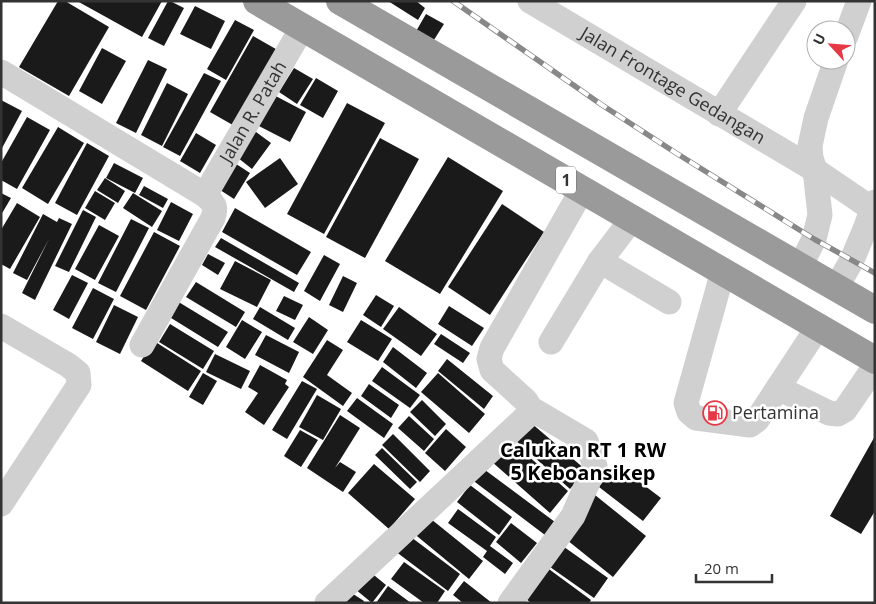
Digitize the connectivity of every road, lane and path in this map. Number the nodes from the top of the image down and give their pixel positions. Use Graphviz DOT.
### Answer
graph roads {
  1 [pos="257,1"];
  2 [pos="340,1"];
  3 [pos="530,1"];
  4 [pos="794,1"];
  5 [pos="860,1"];
  6 [pos="852,20"];
  7 [pos="302,28"];
  8 [pos="833,70"];
  9 [pos="1,72"];
  10 [pos="719,114"];
  11 [pos="815,170"];
  12 [pos="582,190"];
  13 [pos="205,196"];
  14 [pos="874,208"];
  15 [pos="632,219"];
  16 [pos="600,261"];
  17 [pos="800,267"];
  18 [pos="722,272"];
  19 [pos="836,288"];
  20 [pos="669,302"];
  21 [pos="782,305"];
  22 [pos="875,310"];
  23 [pos="1,326"];
  24 [pos="818,327"];
  25 [pos="552,342"];
  26 [pos="142,345"];
  27 [pos="875,360"];
  28 [pos="875,366"];
  29 [pos="778,388"];
  30 [pos="530,408"];
  31 [pos="1,504"];
  32 [pos="327,603"];
  33 [pos="510,603"];
  1 -- 7 [label="highway, 1"];
  2 -- 17 [label="highway, 1"];
  3 -- 10 [label="street, Jalan Frontage Gedangan"];
  4 -- 10 [label="street"];
  5 -- 6 [label="street"];
  7 -- 12 [label="highway, 1"];
  7 -- 13 [label="street, Jalan R. Patah"];
  8 -- 11 [label="street"];
  9 -- 13 [label="street"];
  10 -- 11 [label="street, Jalan Frontage Gedangan"];
  11 -- 14 [label="street, Jalan Frontage Gedangan"];
  11 -- 17 [label="street"];
  12 -- 15 [label="highway, 1"];
  12 -- 30 [label="street"];
  13 -- 26 [label="street"];
  14 -- 19 [label="street"];
  15 -- 16 [label="street"];
  15 -- 18 [label="highway, 1"];
  16 -- 20 [label="street"];
  16 -- 25 [label="street"];
  17 -- 19 [label="highway, 1"];
  17 -- 21 [label="highway"];
  18 -- 21 [label="highway, 1"];
  18 -- 29 [label="street"];
  19 -- 22 [label="highway, 1"];
  19 -- 24 [label="highway"];
  21 -- 24 [label="highway, 1"];
  23 -- 31 [label="street"];
  24 -- 27 [label="highway, 1"];
  24 -- 29 [label="street"];
  28 -- 29 [label="street"];
  30 -- 32 [label="street"];
  30 -- 33 [label="street"];
}
